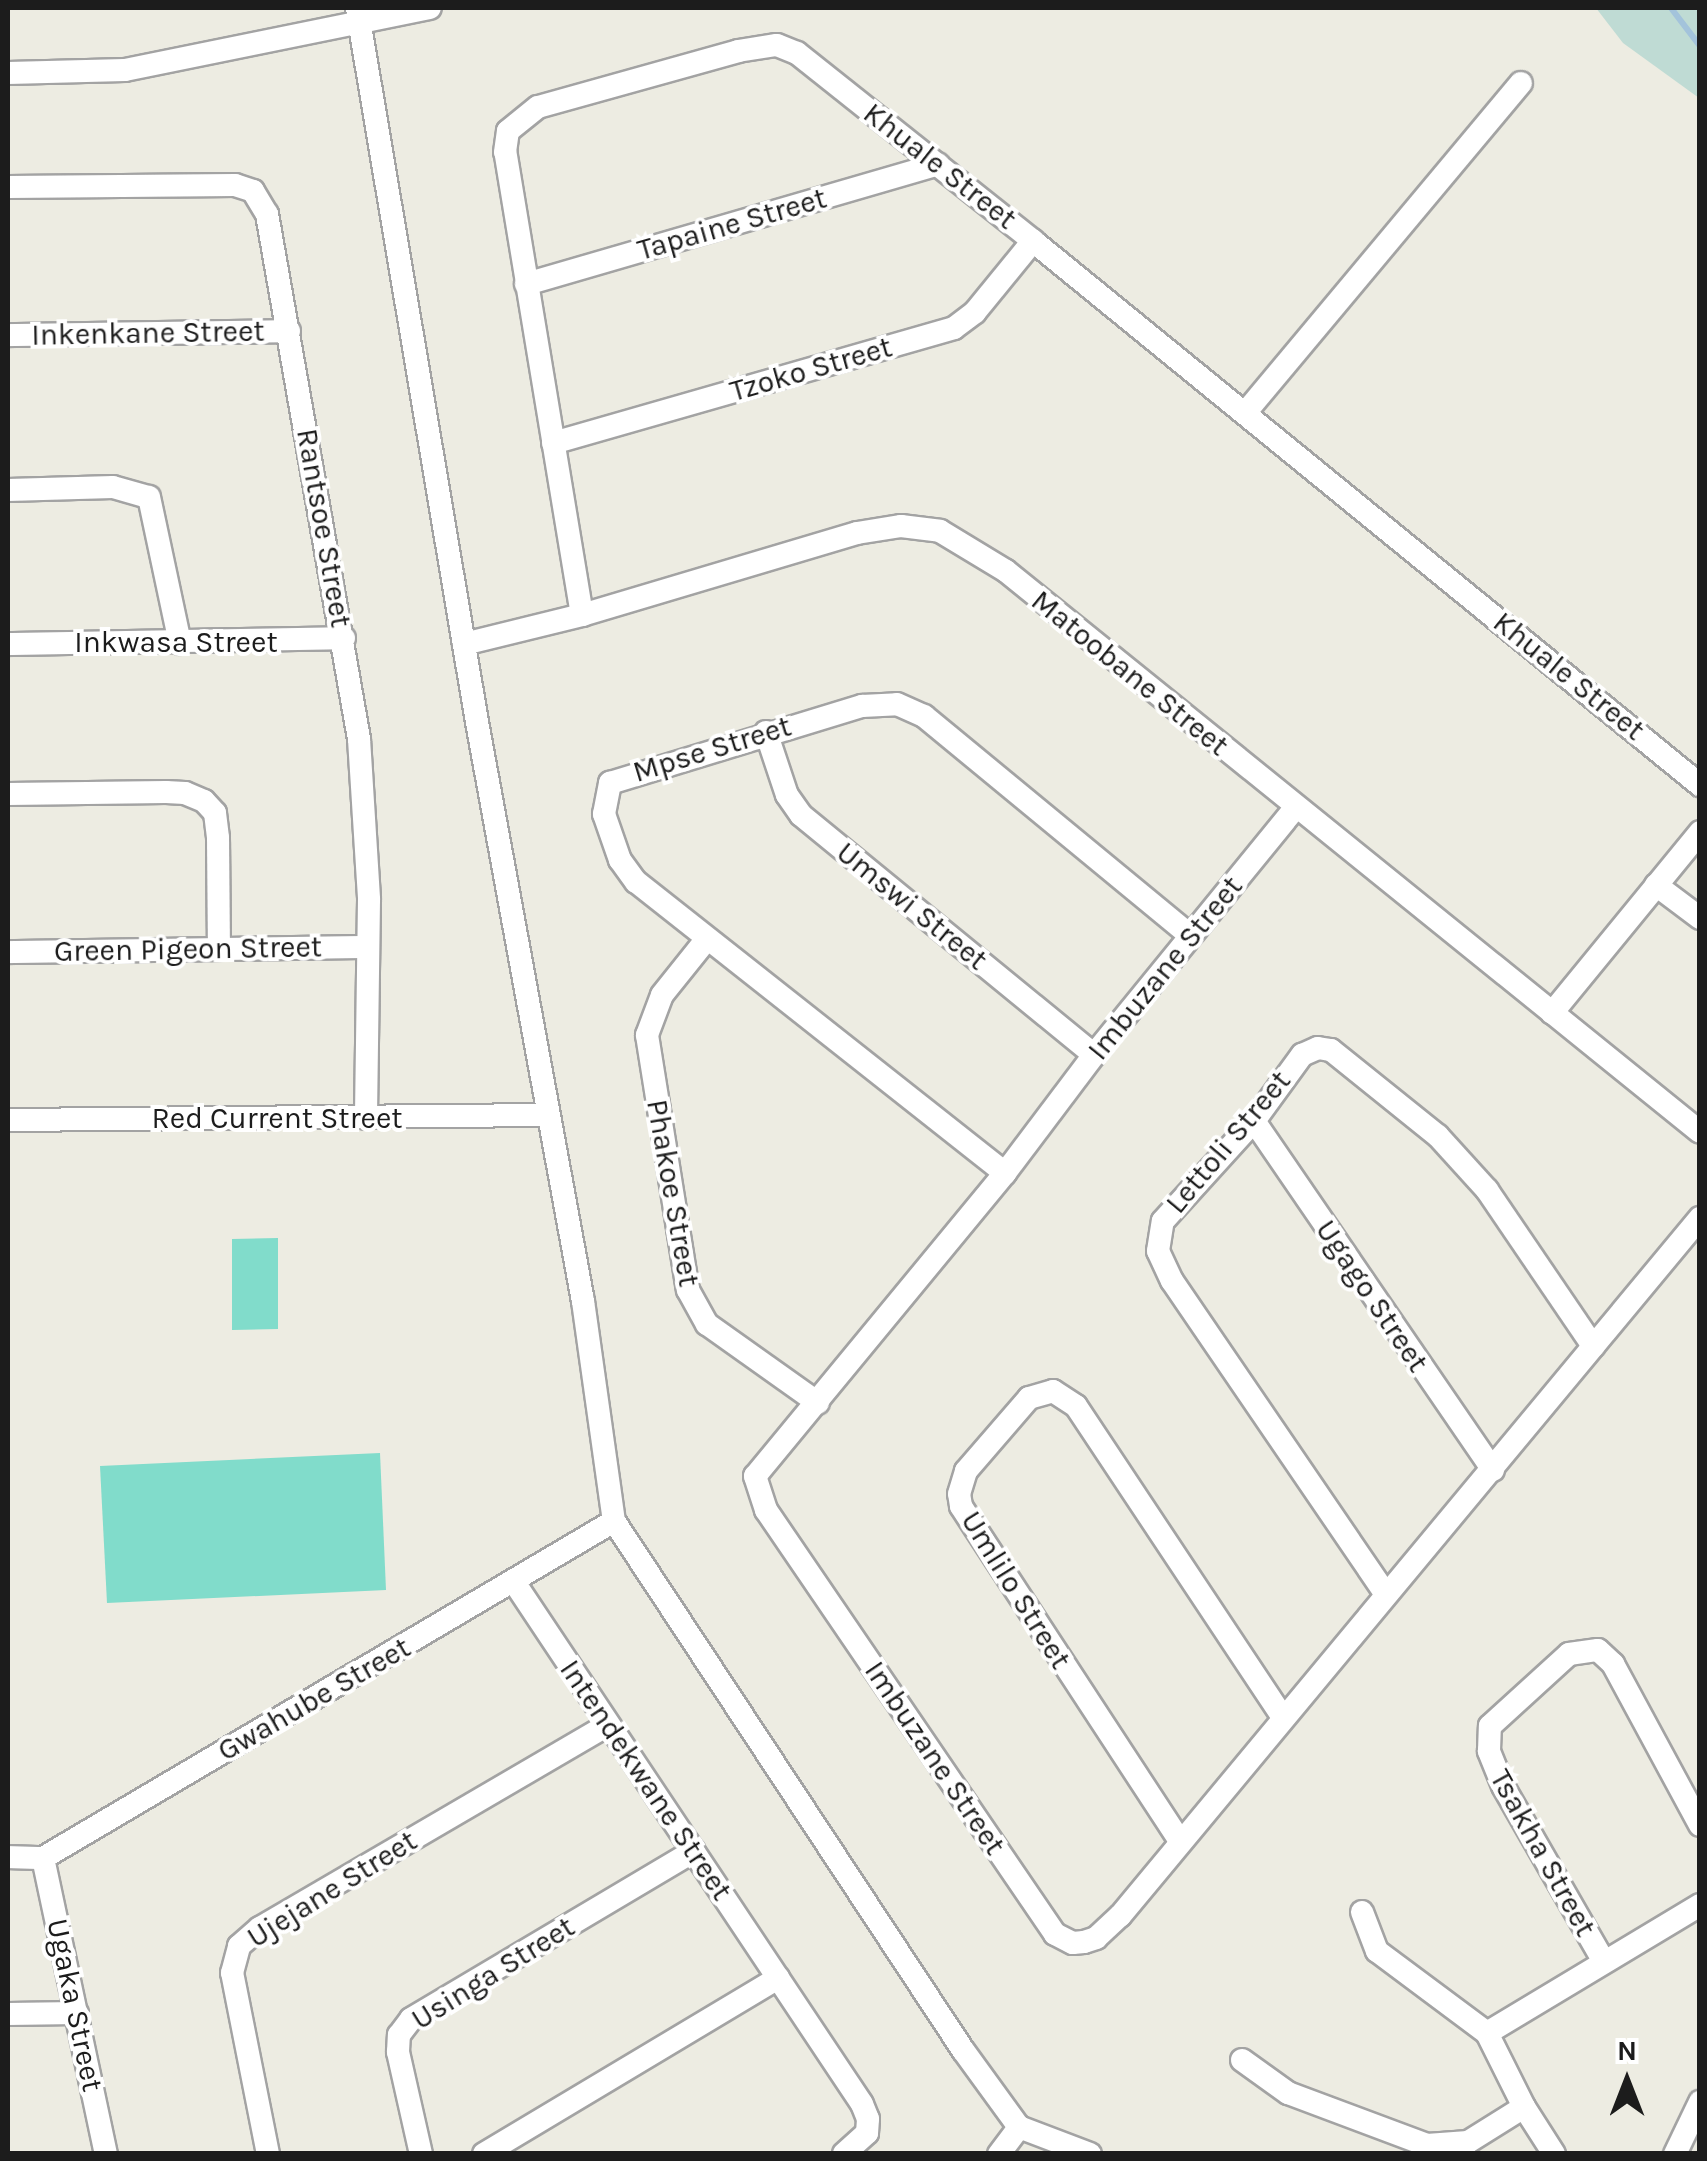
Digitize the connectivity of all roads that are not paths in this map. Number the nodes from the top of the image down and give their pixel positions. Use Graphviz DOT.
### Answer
graph roads {
  1 [pos="430,8"];
  2 [pos="358,16"];
  3 [pos="8,72"];
  4 [pos="1520,83"];
  5 [pos="938,164"];
  6 [pos="8,187"];
  7 [pos="1034,240"];
  8 [pos="526,284"];
  9 [pos="289,331"];
  10 [pos="8,334"];
  11 [pos="1246,412"];
  12 [pos="554,443"];
  13 [pos="8,490"];
  14 [pos="582,614"];
  15 [pos="344,638"];
  16 [pos="180,643"];
  17 [pos="8,644"];
  18 [pos="464,644"];
  19 [pos="766,732"];
  20 [pos="1700,785"];
  21 [pos="8,794"];
  22 [pos="1296,807"];
  23 [pos="1700,832"];
  24 [pos="1656,885"];
  25 [pos="1700,918"];
  26 [pos="1190,936"];
  27 [pos="706,940"];
  28 [pos="368,947"];
  29 [pos="219,948"];
  30 [pos="8,952"];
  31 [pos="1552,1014"];
  32 [pos="1094,1054"];
  33 [pos="546,1115"];
  34 [pos="366,1118"];
  35 [pos="8,1120"];
  36 [pos="1254,1121"];
  37 [pos="1700,1132"];
  38 [pos="1005,1172"];
  39 [pos="1700,1218"];
  40 [pos="1594,1346"];
  41 [pos="818,1403"];
  42 [pos="1493,1470"];
  43 [pos="614,1520"];
  44 [pos="514,1582"];
  45 [pos="1385,1593"];
  46 [pos="1283,1717"];
  47 [pos="607,1725"];
  48 [pos="1700,1825"];
  49 [pos="1180,1842"];
  50 [pos="694,1851"];
  51 [pos="8,1858"];
  52 [pos="43,1858"];
  53 [pos="1700,1905"];
  54 [pos="1362,1912"];
  55 [pos="1603,1960"];
  56 [pos="778,1978"];
  57 [pos="77,2013"];
  58 [pos="8,2014"];
  59 [pos="1487,2033"];
  60 [pos="1242,2060"];
  61 [pos="1700,2102"];
  62 [pos="1524,2107"];
  63 [pos="1019,2126"];
  64 [pos="106,2154"];
  65 [pos="268,2154"];
  66 [pos="421,2154"];
  67 [pos="484,2154"];
  68 [pos="844,2154"];
  69 [pos="999,2154"];
  70 [pos="1090,2154"];
  71 [pos="1554,2154"];
  72 [pos="1675,2154"];
  1 -- 2 [label="street"];
  2 -- 3 [label="street"];
  2 -- 18 [label="street"];
  4 -- 11 [label="street"];
  5 -- 7 [label="street, Khuale Street"];
  5 -- 8 [label="street, Tapaine Street"];
  5 -- 8 [label="street, Khuale Street"];
  6 -- 9 [label="street, Rantsoe Street"];
  7 -- 11 [label="street, Khuale Street"];
  7 -- 12 [label="street, Tzoko Street"];
  8 -- 12 [label="street, Khuale Street"];
  9 -- 10 [label="street, Inkenkane Street"];
  9 -- 15 [label="street, Rantsoe Street"];
  11 -- 20 [label="street, Khuale Street"];
  12 -- 14 [label="street, Khuale Street"];
  13 -- 16 [label="street"];
  14 -- 18 [label="street, Matoobane Street"];
  14 -- 22 [label="street, Matoobane Street"];
  15 -- 16 [label="street, Inkwasa Street"];
  15 -- 28 [label="street, Rantsoe Street"];
  16 -- 17 [label="street, Inkwasa Street"];
  18 -- 33 [label="street"];
  19 -- 26 [label="street, Mpse Street"];
  19 -- 27 [label="street, Mpse Street"];
  19 -- 32 [label="street, Umswi Street"];
  21 -- 29 [label="street"];
  22 -- 26 [label="street, Imbuzane Street"];
  22 -- 31 [label="street, Matoobane Street"];
  23 -- 24 [label="street"];
  24 -- 25 [label="street"];
  24 -- 31 [label="street"];
  26 -- 32 [label="street, Imbuzane Street"];
  27 -- 38 [label="street, Mpse Street"];
  27 -- 41 [label="street, Phakoe Street"];
  28 -- 29 [label="street, Green Pigeon Street"];
  28 -- 34 [label="street, Rantsoe Street"];
  29 -- 30 [label="street, Green Pigeon Street"];
  31 -- 37 [label="street, Matoobane Street"];
  32 -- 38 [label="street, Imbuzane Street"];
  33 -- 34 [label="street, Red Current Street"];
  33 -- 43 [label="street"];
  34 -- 35 [label="street, Red Current Street"];
  36 -- 40 [label="street, Lettoli Street"];
  36 -- 42 [label="street, Ugago Street"];
  36 -- 45 [label="street, Lettoli Street"];
  38 -- 41 [label="street, Imbuzane Street"];
  39 -- 40 [label="street, Imbuzane Street"];
  40 -- 42 [label="street, Imbuzane Street"];
  41 -- 49 [label="street, Imbuzane Street"];
  42 -- 45 [label="street, Imbuzane Street"];
  43 -- 44 [label="street, Gwahube Street"];
  43 -- 63 [label="street"];
  44 -- 47 [label="street, Intendekwane Street"];
  44 -- 52 [label="street, Gwahube Street"];
  45 -- 46 [label="street, Imbuzane Street"];
  46 -- 49 [label="street, Imbuzane Street"];
  46 -- 49 [label="street, Umlilo Street"];
  47 -- 50 [label="street, Intendekwane Street"];
  47 -- 65 [label="street, Ujejane Street"];
  48 -- 55 [label="street, Tsakha Street"];
  50 -- 56 [label="street, Intendekwane Street"];
  50 -- 66 [label="street, Usinga Street"];
  51 -- 52 [label="street"];
  52 -- 57 [label="street, Ugaka Street"];
  53 -- 55 [label="street"];
  54 -- 59 [label="street"];
  55 -- 59 [label="street"];
  56 -- 67 [label="street"];
  56 -- 68 [label="street"];
  57 -- 58 [label="street"];
  57 -- 64 [label="street, Ugaka Street"];
  59 -- 62 [label="street"];
  60 -- 62 [label="street"];
  61 -- 72 [label="street"];
  62 -- 71 [label="street"];
  63 -- 69 [label="street"];
  63 -- 70 [label="street"];
}
